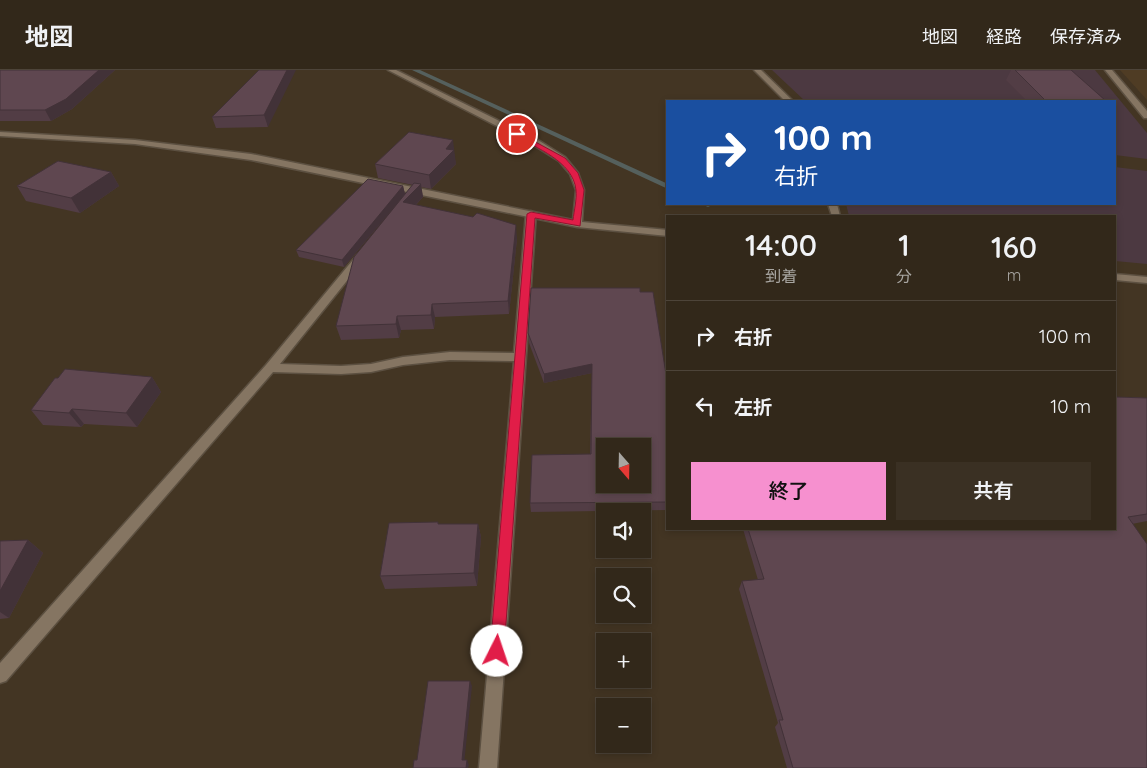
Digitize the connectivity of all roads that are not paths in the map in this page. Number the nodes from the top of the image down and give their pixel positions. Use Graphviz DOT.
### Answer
graph roads {
  1 [pos="391,70"];
  2 [pos="757,70"];
  3 [pos="1108,70"];
  4 [pos="788,100"];
  5 [pos="1147,116"];
  6 [pos="0,134"];
  7 [pos="414,191"];
  8 [pos="405,203"];
  9 [pos="531,214"];
  10 [pos="577,224"];
  11 [pos="666,234"];
  12 [pos="368,248"];
  13 [pos="1116,277"];
  14 [pos="1147,280"];
  15 [pos="520,357"];
  16 [pos="270,368"];
  17 [pos="0,675"];
  18 [pos="488,768"];
  1 -- 10 [label="street"];
  2 -- 4 [label="street"];
  3 -- 5 [label="street"];
  6 -- 7 [label="street"];
  7 -- 8 [label="street"];
  7 -- 9 [label="street"];
  9 -- 10 [label="street"];
  9 -- 15 [label="street"];
  10 -- 11 [label="street"];
  12 -- 16 [label="street"];
  13 -- 14 [label="street"];
  15 -- 16 [label="street"];
  15 -- 18 [label="street"];
  16 -- 17 [label="street"];
}
